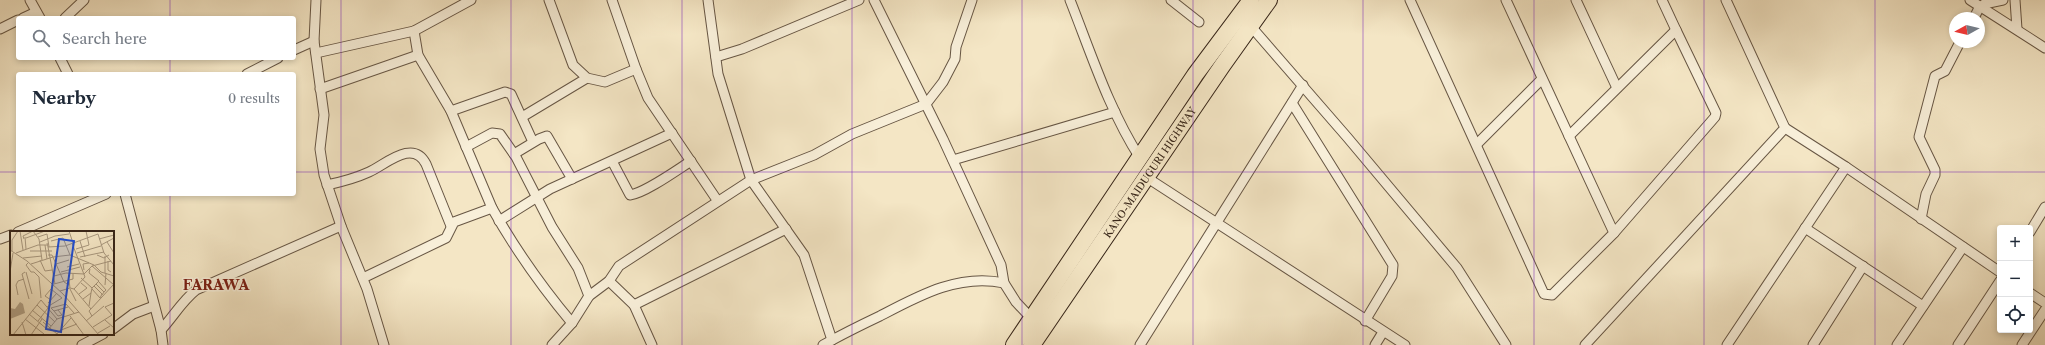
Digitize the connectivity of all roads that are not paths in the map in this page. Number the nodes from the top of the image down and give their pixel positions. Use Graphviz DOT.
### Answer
graph roads {
  1 [pos="30,0"];
  2 [pos="84,0"];
  3 [pos="316,0"];
  4 [pos="471,0"];
  5 [pos="549,0"];
  6 [pos="612,0"];
  7 [pos="708,0"];
  8 [pos="859,0"];
  9 [pos="874,0"];
  10 [pos="972,0"];
  11 [pos="1070,0"];
  12 [pos="1171,0"];
  13 [pos="1251,0"];
  14 [pos="1269,0"];
  15 [pos="1410,0"];
  16 [pos="1506,0"];
  17 [pos="1576,0"];
  18 [pos="1662,0"];
  19 [pos="1726,0"];
  20 [pos="1970,0"];
  21 [pos="2003,0"];
  22 [pos="2015,0"];
  23 [pos="1983,5"];
  24 [pos="38,15"];
  25 [pos="67,16"];
  26 [pos="1244,20"];
  27 [pos="16,21"];
  28 [pos="1199,22"];
  29 [pos="0,29"];
  30 [pos="2017,29"];
  31 [pos="1676,30"];
  32 [pos="414,31"];
  33 [pos="314,41"];
  34 [pos="1957,48"];
  35 [pos="2045,48"];
  36 [pos="296,49"];
  37 [pos="316,53"];
  38 [pos="418,55"];
  39 [pos="716,57"];
  40 [pos="61,60"];
  41 [pos="274,60"];
  42 [pos="636,69"];
  43 [pos="67,72"];
  44 [pos="251,72"];
  45 [pos="587,78"];
  46 [pos="1542,79"];
  47 [pos="1302,85"];
  48 [pos="320,88"];
  49 [pos="1617,88"];
  50 [pos="1292,103"];
  51 [pos="926,104"];
  52 [pos="451,111"];
  53 [pos="1115,112"];
  54 [pos="522,117"];
  55 [pos="1785,128"];
  56 [pos="672,133"];
  57 [pos="1569,136"];
  58 [pos="534,142"];
  59 [pos="1477,144"];
  60 [pos="466,146"];
  61 [pos="514,154"];
  62 [pos="1140,158"];
  63 [pos="953,160"];
  64 [pos="612,161"];
  65 [pos="691,161"];
  66 [pos="1846,167"];
  67 [pos="1146,177"];
  68 [pos="572,179"];
  69 [pos="751,180"];
  70 [pos="327,185"];
  71 [pos="101,196"];
  72 [pos="126,196"];
  73 [pos="537,198"];
  74 [pos="717,200"];
  75 [pos="2045,207"];
  76 [pos="492,208"];
  77 [pos="1921,219"];
  78 [pos="499,221"];
  79 [pos="1215,223"];
  80 [pos="341,226"];
  81 [pos="451,226"];
  82 [pos="2033,227"];
  83 [pos="1805,228"];
  84 [pos="786,229"];
  85 [pos="20,231"];
  86 [pos="1614,233"];
  87 [pos="10,235"];
  88 [pos="0,239"];
  89 [pos="1963,247"];
  90 [pos="1863,266"];
  91 [pos="1997,270"];
  92 [pos="363,278"];
  93 [pos="609,281"];
  94 [pos="1004,283"];
  95 [pos="1997,286"];
  96 [pos="2033,295"];
  97 [pos="589,296"];
  98 [pos="2045,304"];
  99 [pos="154,306"];
  100 [pos="634,306"];
  101 [pos="1923,306"];
  102 [pos="2045,310"];
  103 [pos="1032,319"];
  104 [pos="1365,321"];
  105 [pos="572,323"];
  106 [pos="114,328"];
  107 [pos="161,330"];
  108 [pos="1383,332"];
  109 [pos="101,335"];
  110 [pos="832,340"];
  111 [pos="82,345"];
  112 [pos="163,345"];
  113 [pos="384,345"];
  114 [pos="552,345"];
  115 [pos="652,345"];
  116 [pos="823,345"];
  117 [pos="1014,345"];
  118 [pos="1032,345"];
  119 [pos="1140,345"];
  120 [pos="1375,345"];
  121 [pos="1405,345"];
  122 [pos="1506,345"];
  123 [pos="1585,345"];
  124 [pos="1727,345"];
  125 [pos="1813,345"];
  126 [pos="1897,345"];
  127 [pos="1958,345"];
  128 [pos="2022,345"];
  1 -- 24 [label="street"];
  2 -- 25 [label="street"];
  3 -- 33 [label="street"];
  4 -- 32 [label="street"];
  5 -- 45 [label="street"];
  6 -- 42 [label="street"];
  7 -- 39 [label="street"];
  8 -- 39 [label="street"];
  9 -- 51 [label="street"];
  10 -- 51 [label="street"];
  11 -- 53 [label="street"];
  12 -- 28 [label="street"];
  13 -- 26 [label="highway, KANO-MAIDUGURI HIGHWAY"];
  14 -- 26 [label="highway, KANO-MAIDUGURI HIGHWAY"];
  15 -- 59 [label="street"];
  16 -- 46 [label="street"];
  17 -- 49 [label="street"];
  18 -- 31 [label="street"];
  19 -- 55 [label="street"];
  20 -- 23 [label="street"];
  21 -- 23 [label="street"];
  22 -- 30 [label="street"];
  23 -- 30 [label="street"];
  26 -- 47 [label="street"];
  26 -- 62 [label="highway, KANO-MAIDUGURI HIGHWAY"];
  26 -- 67 [label="highway, KANO-MAIDUGURI HIGHWAY"];
  27 -- 29 [label="street"];
  30 -- 35 [label="street"];
  31 -- 49 [label="street"];
  31 -- 86 [label="street"];
  32 -- 37 [label="street"];
  32 -- 38 [label="street"];
  33 -- 36 [label="street"];
  33 -- 37 [label="street"];
  34 -- 77 [label="street"];
  37 -- 48 [label="street"];
  38 -- 48 [label="street"];
  38 -- 52 [label="street"];
  39 -- 69 [label="street"];
  40 -- 43 [label="street"];
  41 -- 44 [label="street"];
  42 -- 45 [label="street"];
  42 -- 56 [label="street"];
  45 -- 54 [label="street"];
  46 -- 57 [label="street"];
  46 -- 59 [label="street"];
  47 -- 50 [label="street"];
  47 -- 122 [label="street"];
  48 -- 70 [label="street"];
  49 -- 57 [label="street"];
  50 -- 79 [label="street"];
  50 -- 104 [label="street"];
  51 -- 63 [label="street"];
  51 -- 69 [label="street"];
  52 -- 54 [label="street"];
  52 -- 60 [label="street"];
  53 -- 62 [label="street"];
  53 -- 63 [label="street"];
  54 -- 58 [label="street"];
  55 -- 66 [label="street"];
  55 -- 123 [label="street"];
  56 -- 64 [label="street"];
  56 -- 65 [label="street"];
  57 -- 86 [label="street"];
  58 -- 61 [label="street"];
  58 -- 68 [label="street"];
  59 -- 86 [label="street"];
  60 -- 61 [label="street"];
  60 -- 76 [label="street"];
  61 -- 73 [label="street"];
  62 -- 103 [label="highway, KANO-MAIDUGURI HIGHWAY"];
  63 -- 94 [label="street"];
  64 -- 65 [label="street"];
  64 -- 68 [label="street"];
  65 -- 74 [label="street"];
  66 -- 77 [label="street"];
  66 -- 83 [label="street"];
  67 -- 79 [label="street"];
  67 -- 118 [label="highway, KANO-MAIDUGURI HIGHWAY"];
  68 -- 73 [label="street"];
  69 -- 74 [label="street"];
  69 -- 84 [label="street"];
  70 -- 80 [label="street"];
  70 -- 81 [label="street"];
  71 -- 85 [label="street"];
  72 -- 99 [label="street"];
  73 -- 78 [label="street"];
  73 -- 97 [label="street"];
  74 -- 93 [label="street"];
  75 -- 82 [label="street"];
  76 -- 78 [label="street"];
  76 -- 81 [label="street"];
  77 -- 89 [label="street"];
  78 -- 105 [label="street"];
  79 -- 104 [label="street"];
  79 -- 119 [label="street"];
  80 -- 92 [label="street"];
  80 -- 107 [label="street"];
  81 -- 92 [label="street"];
  83 -- 90 [label="street"];
  83 -- 124 [label="street"];
  84 -- 100 [label="street"];
  84 -- 110 [label="street"];
  87 -- 88 [label="street"];
  89 -- 91 [label="street"];
  89 -- 101 [label="street"];
  90 -- 101 [label="street"];
  90 -- 125 [label="street"];
  92 -- 113 [label="street"];
  93 -- 97 [label="street"];
  93 -- 100 [label="street"];
  94 -- 103 [label="street"];
  94 -- 110 [label="street"];
  95 -- 127 [label="street"];
  96 -- 98 [label="street"];
  97 -- 105 [label="street"];
  99 -- 106 [label="street"];
  99 -- 107 [label="street"];
  100 -- 115 [label="street"];
  101 -- 126 [label="street"];
  102 -- 128 [label="street"];
  103 -- 117 [label="highway, KANO-MAIDUGURI HIGHWAY"];
  104 -- 108 [label="street"];
  105 -- 114 [label="street"];
  107 -- 112 [label="street"];
  108 -- 120 [label="street"];
  108 -- 121 [label="street"];
  109 -- 111 [label="street"];
  110 -- 116 [label="street"];
}
